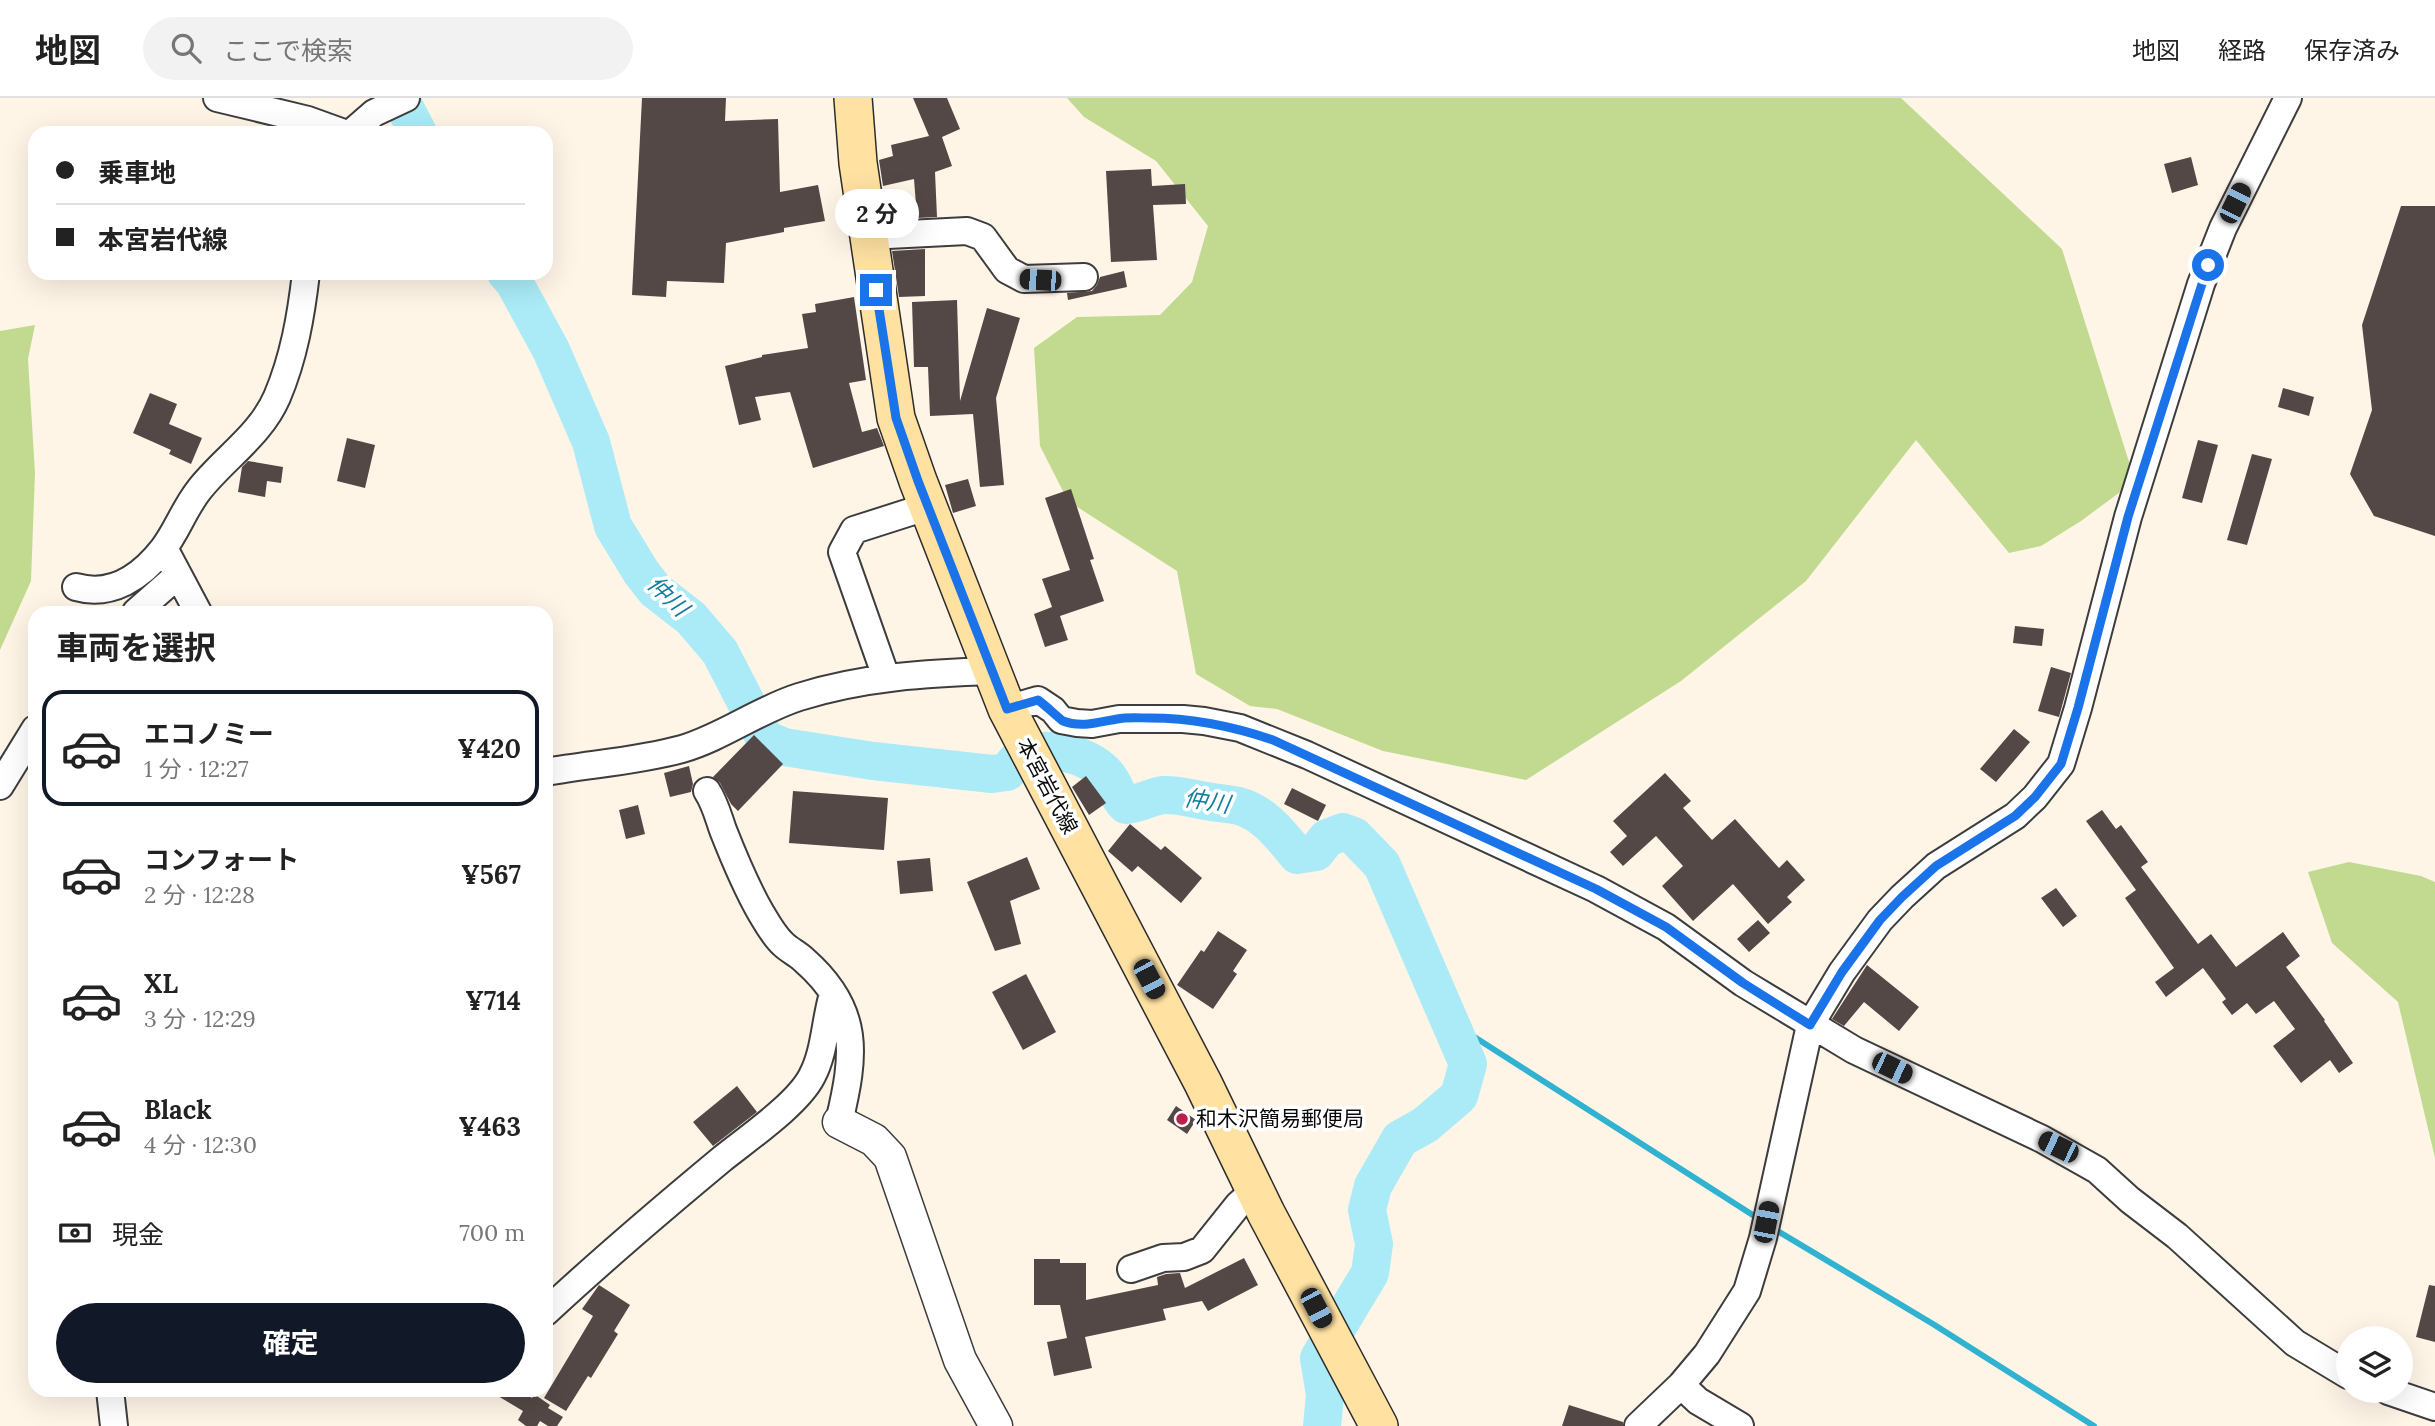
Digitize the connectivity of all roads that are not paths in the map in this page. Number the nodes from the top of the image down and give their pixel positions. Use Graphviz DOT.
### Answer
graph roads {
  1 [pos="217,98"];
  2 [pos="406,98"];
  3 [pos="853,98"];
  4 [pos="2288,98"];
  5 [pos="324,126"];
  6 [pos="359,126"];
  7 [pos="868,236"];
  8 [pos="1084,277"];
  9 [pos="305,280"];
  10 [pos="929,506"];
  11 [pos="164,548"];
  12 [pos="177,576"];
  13 [pos="76,587"];
  14 [pos="143,606"];
  15 [pos="194,606"];
  16 [pos="994,671"];
  17 [pos="886,677"];
  18 [pos="1007,709"];
  19 [pos="28,740"];
  20 [pos="553,771"];
  21 [pos="0,786"];
  22 [pos="707,791"];
  23 [pos="833,994"];
  24 [pos="1810,1025"];
  25 [pos="839,1122"];
  26 [pos="1255,1190"];
  27 [pos="1131,1269"];
  28 [pos="553,1306"];
  29 [pos="2336,1368"];
  30 [pos="1681,1385"];
  31 [pos="111,1397"];
  32 [pos="2413,1400"];
  33 [pos="2435,1407"];
  34 [pos="114,1426"];
  35 [pos="996,1426"];
  36 [pos="1379,1426"];
  37 [pos="1638,1426"];
  38 [pos="1740,1426"];
  1 -- 5 [label="street"];
  2 -- 6 [label="street"];
  3 -- 7 [label="main road, 本宮岩代線"];
  4 -- 24 [label="street"];
  7 -- 8 [label="street"];
  7 -- 10 [label="main road, 本宮岩代線"];
  9 -- 11 [label="street"];
  10 -- 16 [label="main road, 本宮岩代線"];
  10 -- 17 [label="street"];
  11 -- 12 [label="street"];
  11 -- 13 [label="street"];
  12 -- 14 [label="street"];
  12 -- 15 [label="street"];
  16 -- 17 [label="street"];
  16 -- 18 [label="main road, 本宮岩代線"];
  17 -- 20 [label="street"];
  18 -- 24 [label="street"];
  18 -- 26 [label="main road, 本宮岩代線"];
  19 -- 21 [label="street"];
  22 -- 23 [label="street"];
  23 -- 25 [label="street"];
  23 -- 28 [label="street"];
  24 -- 29 [label="street"];
  24 -- 30 [label="street"];
  25 -- 35 [label="street"];
  26 -- 27 [label="street"];
  26 -- 36 [label="main road, 本宮岩代線"];
  30 -- 37 [label="street"];
  30 -- 38 [label="street"];
  31 -- 34 [label="street"];
  32 -- 33 [label="street"];
}
